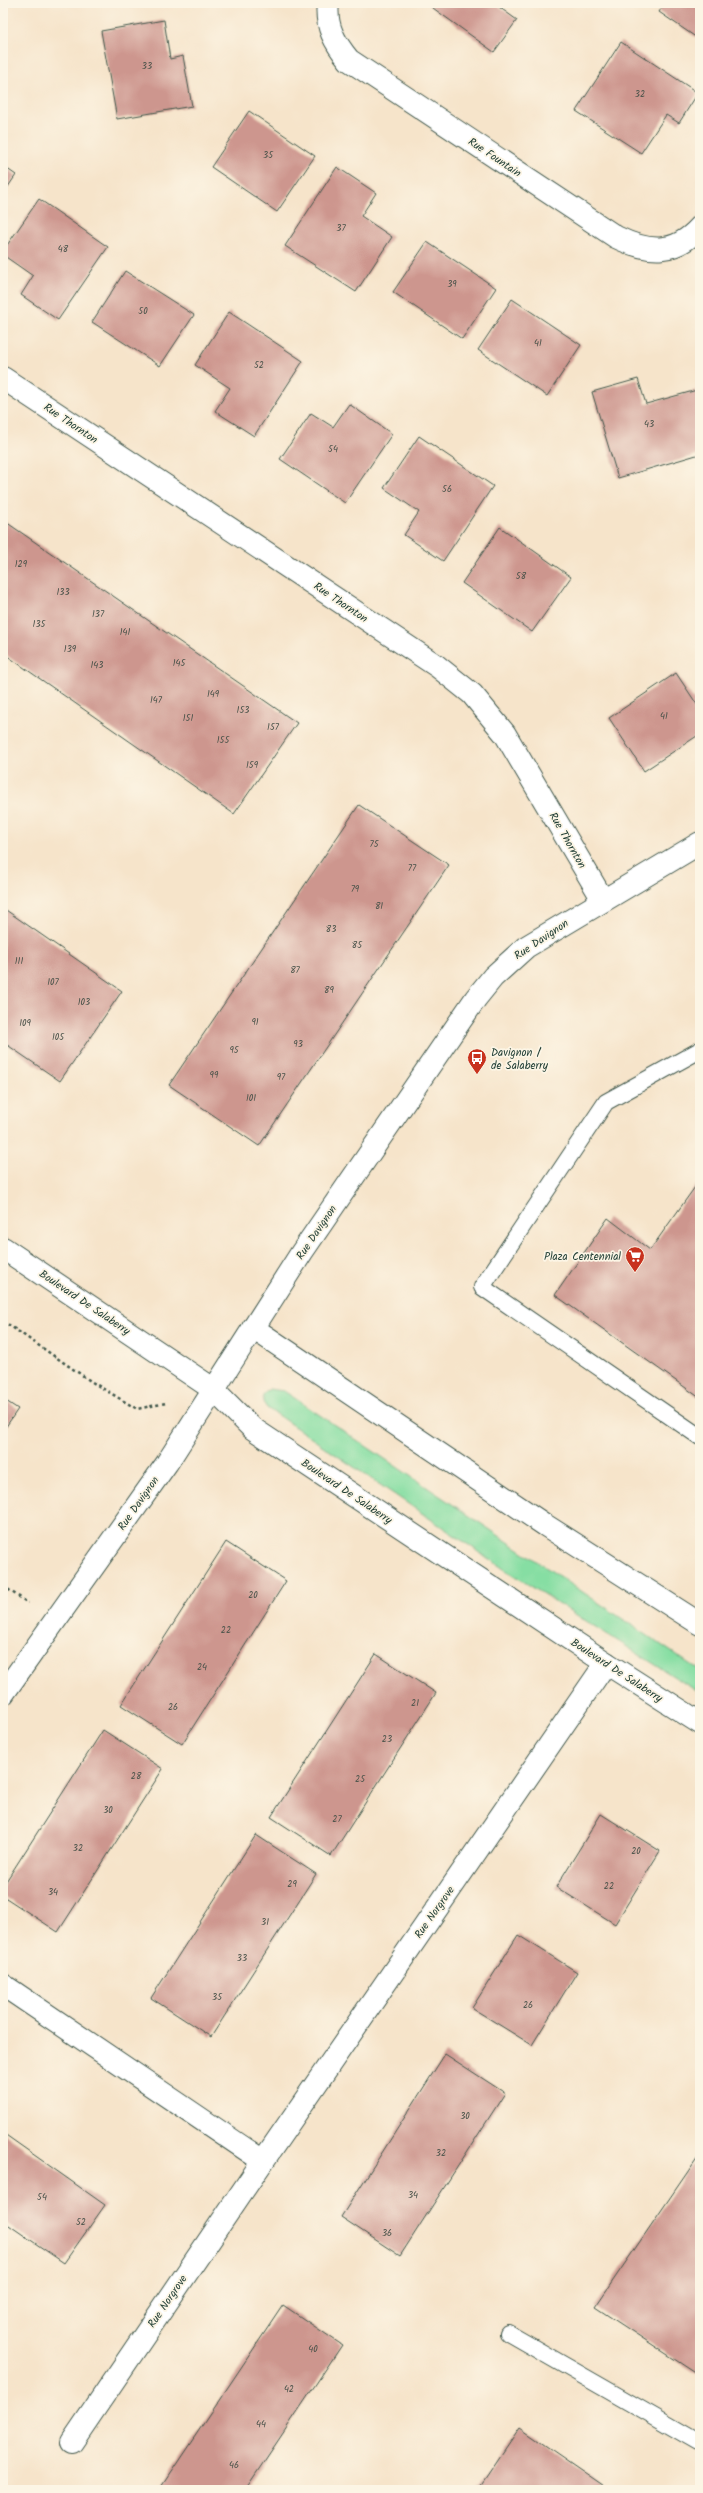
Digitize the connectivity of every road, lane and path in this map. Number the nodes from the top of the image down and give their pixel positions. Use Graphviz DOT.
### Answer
graph roads {
  1 [pos="328,3"];
  2 [pos="700,227"];
  3 [pos="3,378"];
  4 [pos="700,843"];
  5 [pos="604,900"];
  6 [pos="700,1050"];
  7 [pos="3,1248"];
  8 [pos="3,1321"];
  9 [pos="253,1328"];
  10 [pos="213,1389"];
  11 [pos="147,1408"];
  12 [pos="700,1437"];
  13 [pos="700,1624"];
  14 [pos="606,1664"];
  15 [pos="3,1694"];
  16 [pos="700,1723"];
  17 [pos="3,1985"];
  18 [pos="263,2161"];
  19 [pos="508,2333"];
  20 [pos="72,2442"];
  21 [pos="700,2443"];
  1 -- 2 [label="street, Rue Fountain"];
  3 -- 5 [label="street, Rue Thornton"];
  4 -- 5 [label="street, Rue Davignon"];
  5 -- 9 [label="street, Rue Davignon"];
  6 -- 12 [label="lane"];
  7 -- 10 [label="street, Boulevard De Salaberry"];
  8 -- 11 [label="path"];
  9 -- 10 [label="street, Rue Davignon"];
  9 -- 13 [label="street"];
  10 -- 14 [label="street, Boulevard De Salaberry"];
  10 -- 15 [label="street, Rue Davignon"];
  14 -- 16 [label="street, Boulevard De Salaberry"];
  14 -- 18 [label="street, Rue Norgrove"];
  17 -- 18 [label="street"];
  18 -- 20 [label="street, Rue Norgrove"];
  19 -- 21 [label="lane"];
}
